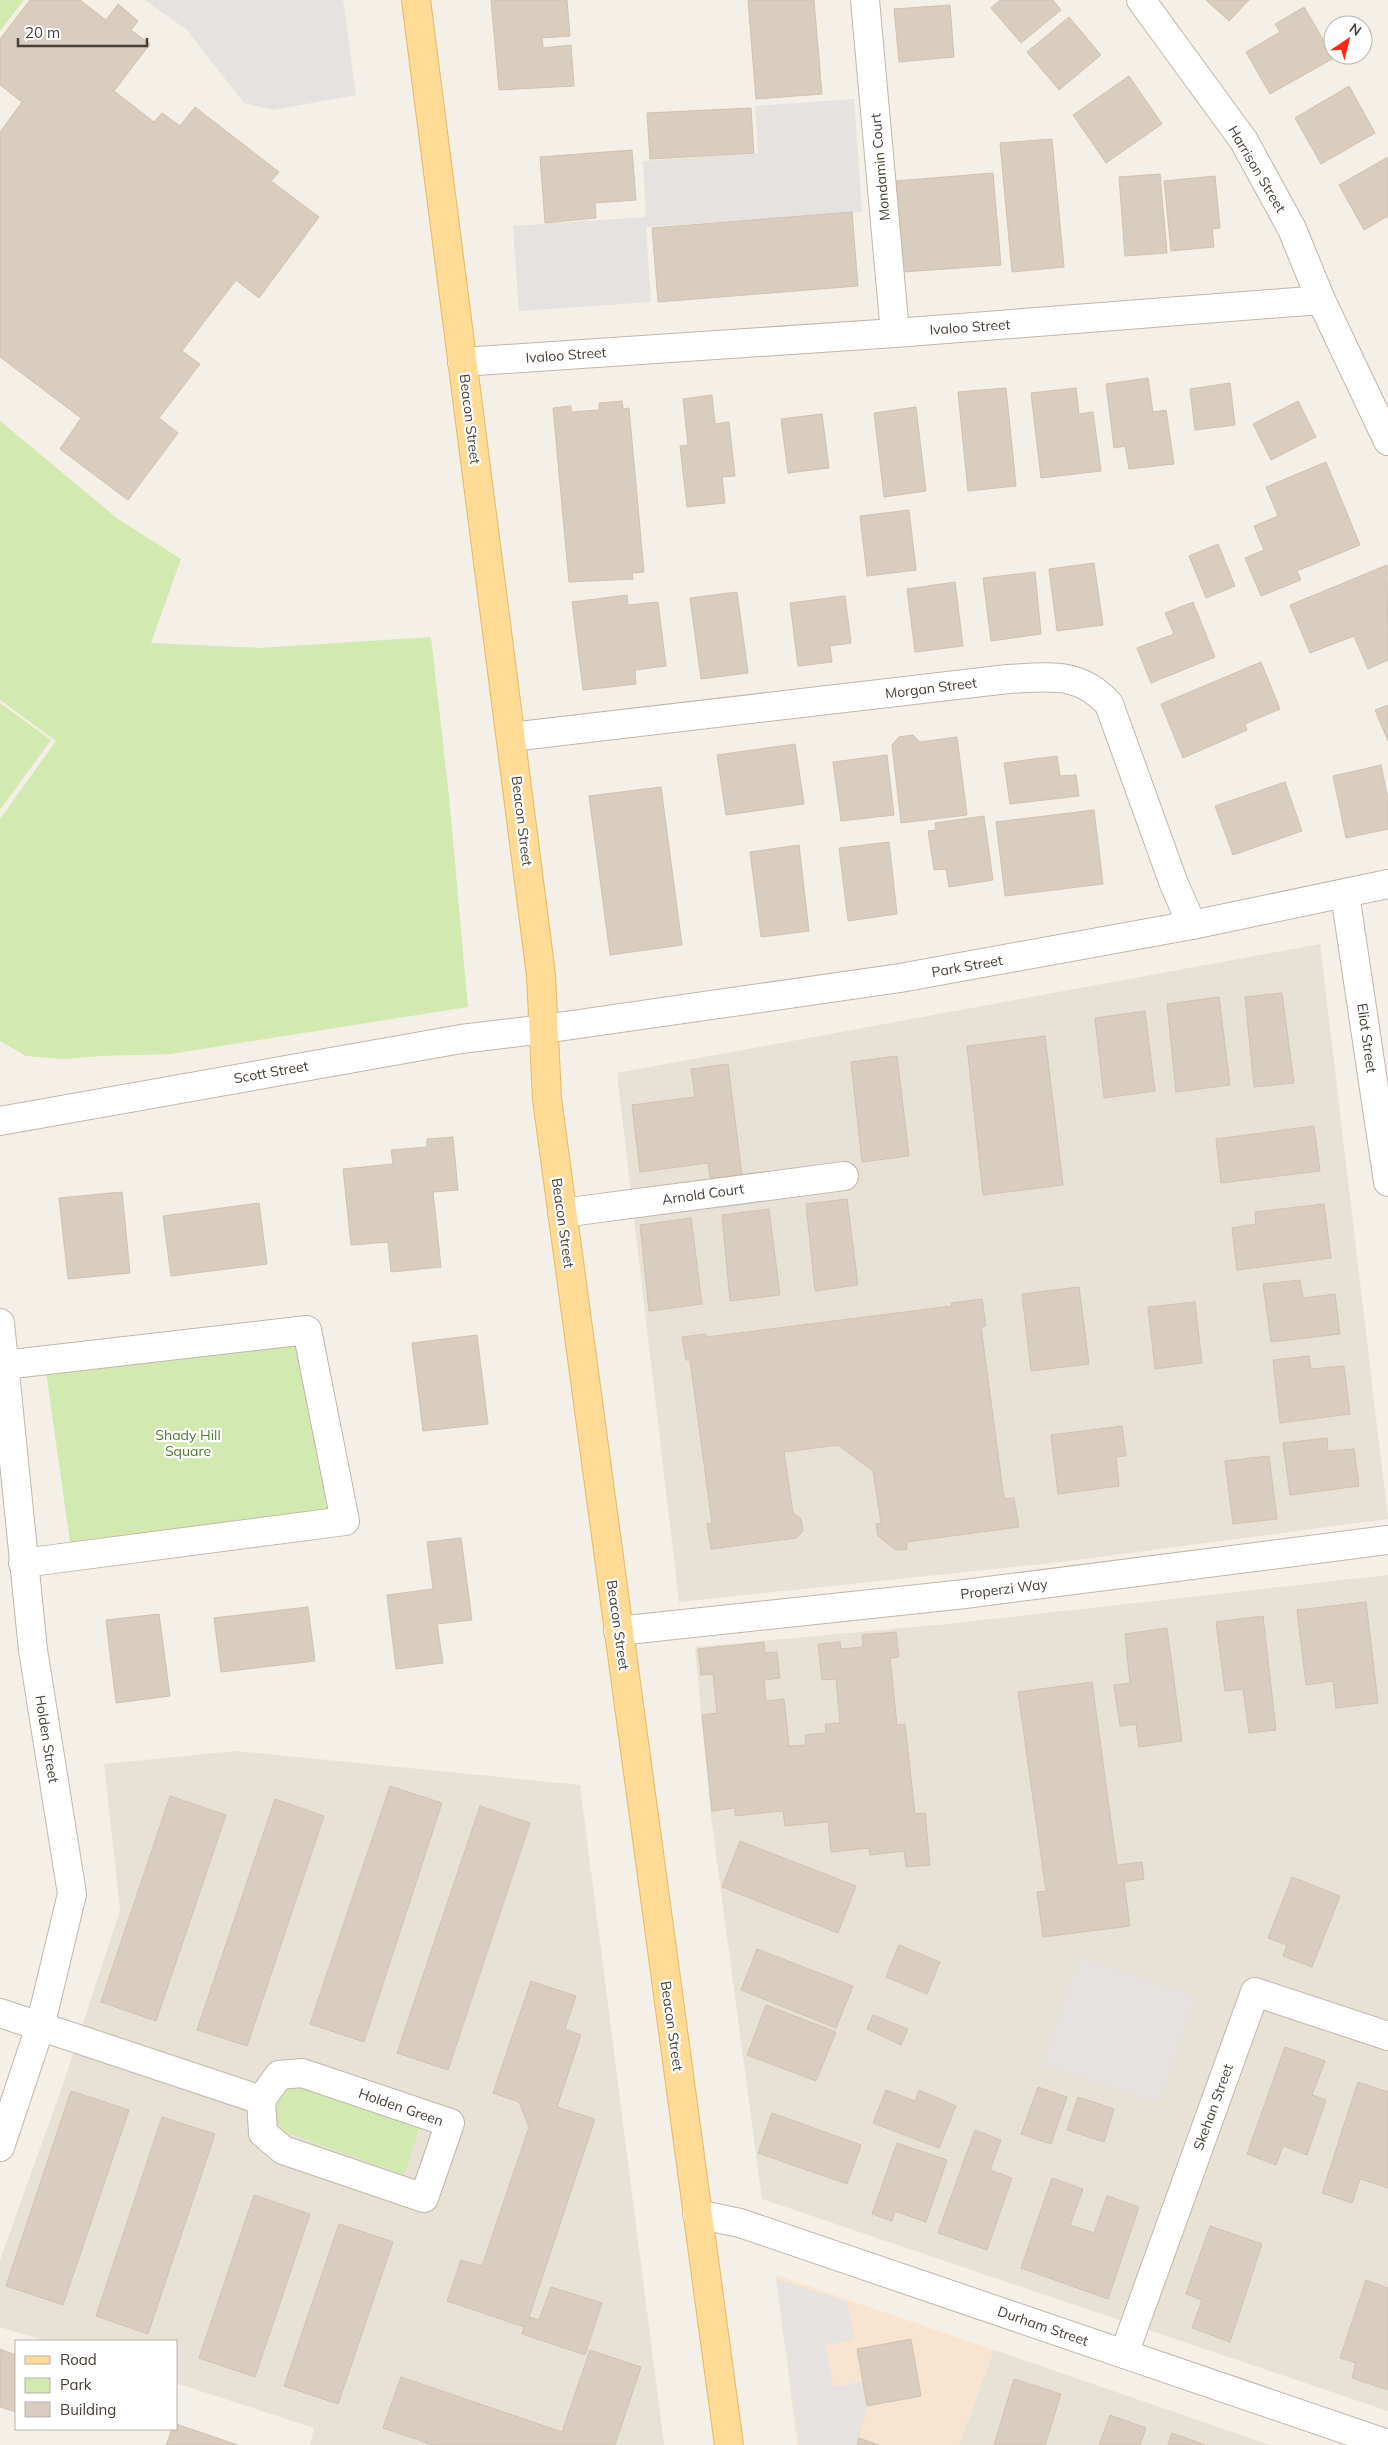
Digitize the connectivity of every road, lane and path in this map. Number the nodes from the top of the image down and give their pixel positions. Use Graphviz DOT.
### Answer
graph roads {
  1 [pos="416,0"];
  2 [pos="866,0"];
  3 [pos="1141,0"];
  4 [pos="1321,300"];
  5 [pos="895,333"];
  6 [pos="462,362"];
  7 [pos="1388,441"];
  8 [pos="511,738"];
  9 [pos="1388,884"];
  10 [pos="1345,894"];
  11 [pos="1192,925"];
  12 [pos="544,1029"];
  13 [pos="0,1121"];
  14 [pos="844,1176"];
  15 [pos="1388,1182"];
  16 [pos="562,1213"];
  17 [pos="0,1323"];
  18 [pos="4,1365"];
  19 [pos="1388,1540"];
  20 [pos="23,1563"];
  21 [pos="618,1632"];
  22 [pos="0,2013"];
  23 [pos="40,2027"];
  24 [pos="1388,2036"];
  25 [pos="261,2100"];
  26 [pos="0,2147"];
  27 [pos="697,2214"];
  28 [pos="1124,2354"];
  29 [pos="1388,2444"];
  30 [pos="729,2445"];
  1 -- 6 [label="main road, Beacon Street"];
  2 -- 5 [label="street, Mondamin Court"];
  3 -- 4 [label="street, Harrison Street"];
  4 -- 5 [label="street, Ivaloo Street"];
  4 -- 7 [label="street"];
  5 -- 6 [label="street, Ivaloo Street"];
  6 -- 8 [label="main road, Beacon Street"];
  8 -- 11 [label="street, Morgan Street"];
  8 -- 12 [label="main road, Beacon Street"];
  9 -- 10 [label="street, Park Street"];
  10 -- 11 [label="street, Park Street"];
  10 -- 15 [label="street, Eliot Street"];
  11 -- 12 [label="street, Park Street"];
  12 -- 13 [label="street, Scott Street"];
  12 -- 16 [label="main road, Beacon Street"];
  14 -- 16 [label="street, Arnold Court"];
  16 -- 21 [label="main road, Beacon Street"];
  17 -- 18 [label="street, Holden Street"];
  18 -- 20 [label="street, Holden Street"];
  18 -- 20 [label="street"];
  19 -- 21 [label="street, Properzi Way"];
  20 -- 23 [label="street, Holden Street"];
  21 -- 27 [label="main road, Beacon Street"];
  22 -- 23 [label="street"];
  23 -- 25 [label="street"];
  23 -- 26 [label="street, Holden Street"];
  24 -- 28 [label="street, Skehan Street"];
  25 -- 25 [label="street, Holden Green"];
  27 -- 28 [label="street, Durham Street"];
  27 -- 30 [label="main road, Beacon Street"];
  28 -- 29 [label="street, Durham Street"];
}
